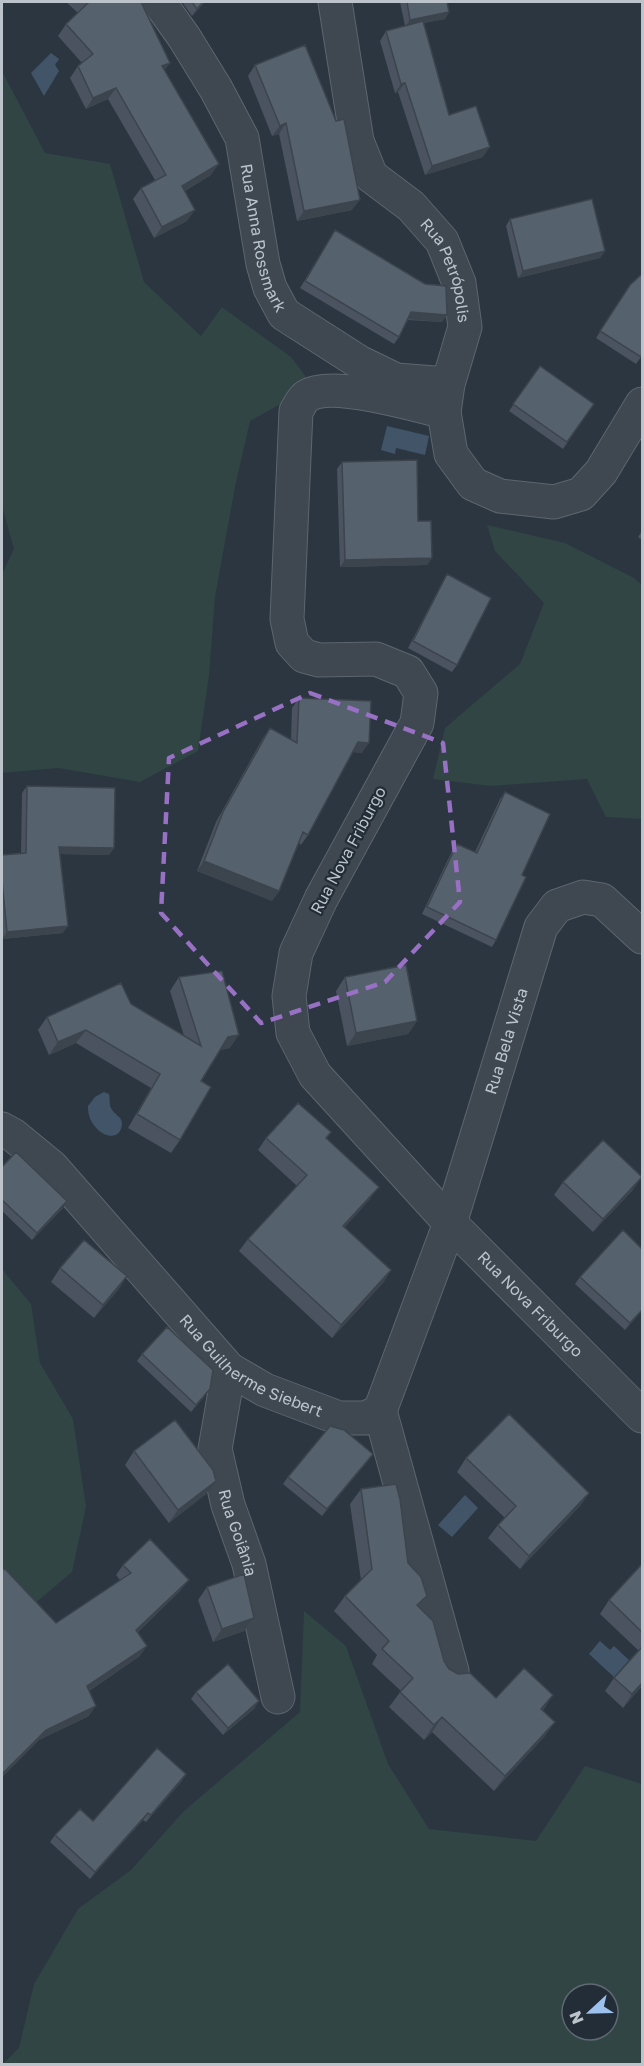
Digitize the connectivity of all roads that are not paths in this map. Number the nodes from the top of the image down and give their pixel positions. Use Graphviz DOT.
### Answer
graph roads {
  1 [pos="159,2"];
  2 [pos="335,2"];
  3 [pos="446,398"];
  4 [pos="642,404"];
  5 [pos="642,937"];
  6 [pos="2,1129"];
  7 [pos="450,1223"];
  8 [pos="229,1369"];
  9 [pos="380,1411"];
  10 [pos="642,1416"];
  11 [pos="452,1671"];
  12 [pos="278,1696"];
  1 -- 3 [label="street, Rua Anna Rossmark"];
  2 -- 3 [label="street, Rua Petrópolis"];
  3 -- 4 [label="street, Rua Petrópolis"];
  3 -- 7 [label="street, Rua Nova Friburgo"];
  5 -- 7 [label="street, Rua Bela Vista"];
  6 -- 8 [label="street, Rua Guilherme Siebert"];
  7 -- 9 [label="street"];
  7 -- 10 [label="street, Rua Nova Friburgo"];
  8 -- 9 [label="street, Rua Guilherme Siebert"];
  8 -- 12 [label="street, Rua Goiânia"];
  9 -- 11 [label="street"];
}
